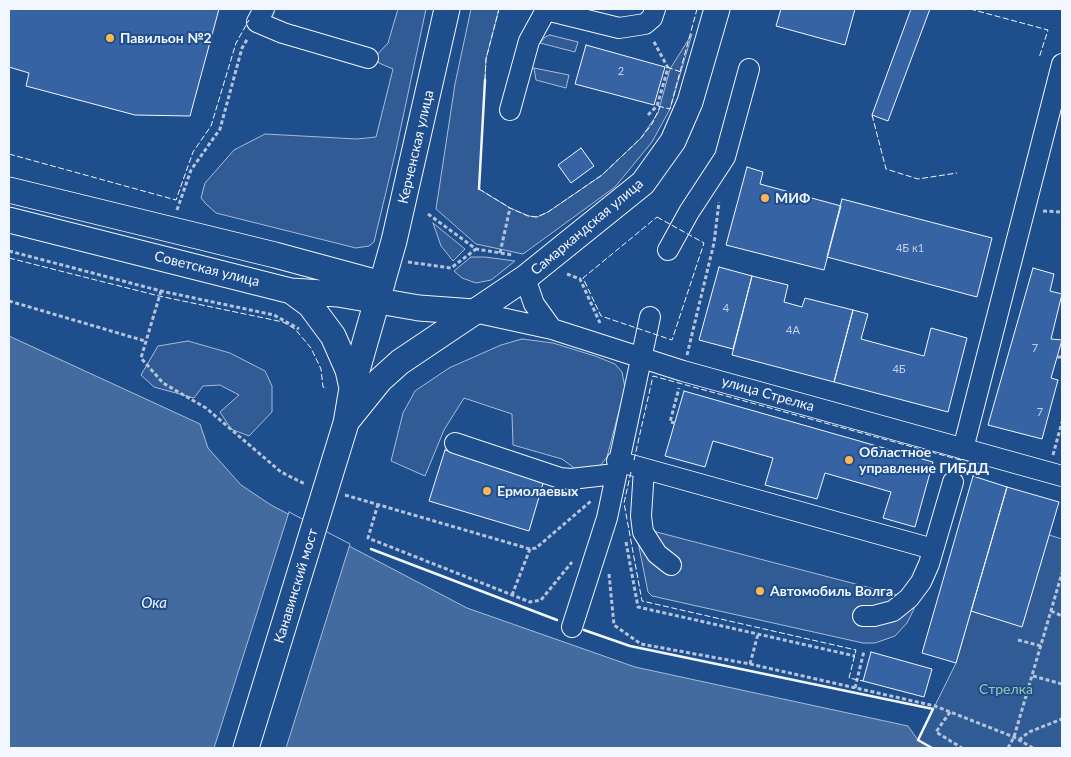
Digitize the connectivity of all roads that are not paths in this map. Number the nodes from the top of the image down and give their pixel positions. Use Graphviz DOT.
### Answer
graph roads {
  1 [pos="447,9"];
  2 [pos="717,9"];
  3 [pos="572,12"];
  4 [pos="261,15"];
  5 [pos="650,16"];
  6 [pos="368,58"];
  7 [pos="1062,64"];
  8 [pos="749,69"];
  9 [pos="510,110"];
  10 [pos="9,190"];
  11 [pos="9,220"];
  12 [pos="668,250"];
  13 [pos="525,278"];
  14 [pos="291,291"];
  15 [pos="379,293"];
  16 [pos="474,312"];
  17 [pos="650,317"];
  18 [pos="552,329"];
  19 [pos="641,357"];
  20 [pos="352,388"];
  21 [pos="346,423"];
  22 [pos="455,443"];
  23 [pos="963,448"];
  24 [pos="644,469"];
  25 [pos="613,470"];
  26 [pos="1062,476"];
  27 [pos="953,482"];
  28 [pos="933,549"];
  29 [pos="672,565"];
  30 [pos="863,616"];
  31 [pos="572,627"];
  32 [pos="246,748"];
  1 -- 15 [label="main road, Керченская улица"];
  2 -- 13 [label="main road, Самаркандская улица"];
  3 -- 5 [label="street"];
  3 -- 9 [label="street"];
  4 -- 6 [label="street"];
  7 -- 23 [label="street"];
  8 -- 12 [label="street"];
  10 -- 15 [label="main road"];
  11 -- 14 [label="main road, Советская улица"];
  13 -- 16 [label="main road, Самаркандская улица"];
  13 -- 18 [label="street"];
  14 -- 15 [label="main road"];
  14 -- 20 [label="main road, Советская улица"];
  15 -- 16 [label="main road"];
  15 -- 20 [label="main road, Керченская улица"];
  16 -- 18 [label="street, улица Стрелка"];
  16 -- 21 [label="main road, Самаркандская улица"];
  17 -- 19 [label="street"];
  18 -- 19 [label="street, улица Стрелка"];
  19 -- 23 [label="street, улица Стрелка"];
  19 -- 25 [label="street"];
  20 -- 21 [label="main road, Керченская улица"];
  21 -- 32 [label="main road, Канавинский мост"];
  22 -- 25 [label="street"];
  23 -- 26 [label="street, улица Стрелка"];
  24 -- 25 [label="street"];
  24 -- 28 [label="street"];
  24 -- 29 [label="street"];
  25 -- 31 [label="street"];
  27 -- 28 [label="street"];
  28 -- 30 [label="street"];
}
